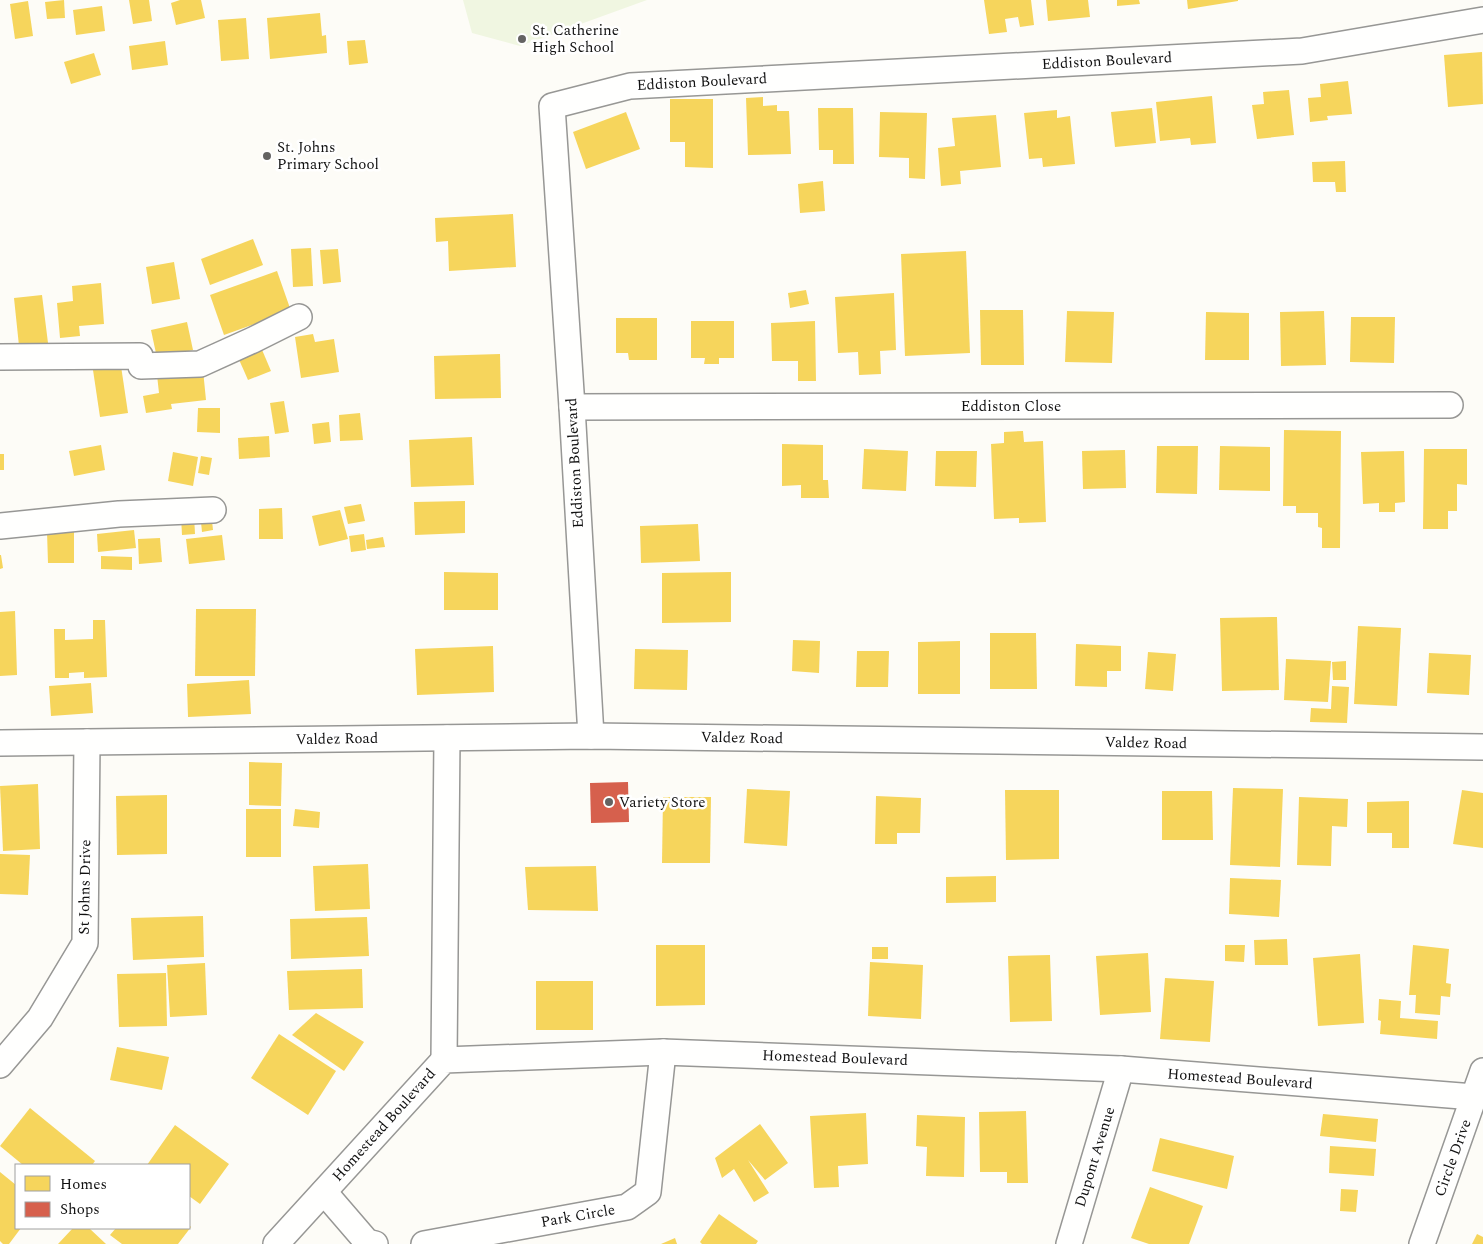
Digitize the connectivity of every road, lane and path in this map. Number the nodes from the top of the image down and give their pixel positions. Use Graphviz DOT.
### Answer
graph roads {
  1 [pos="1483,20"];
  2 [pos="299,317"];
  3 [pos="0,357"];
  4 [pos="1450,405"];
  5 [pos="572,407"];
  6 [pos="213,510"];
  7 [pos="0,526"];
  8 [pos="591,736"];
  9 [pos="447,738"];
  10 [pos="87,742"];
  11 [pos="0,743"];
  12 [pos="1483,747"];
  13 [pos="663,1052"];
  14 [pos="444,1060"];
  15 [pos="0,1066"];
  16 [pos="1121,1069"];
  17 [pos="1483,1071"];
  18 [pos="1474,1097"];
  19 [pos="324,1192"];
  20 [pos="276,1244"];
  21 [pos="375,1244"];
  22 [pos="424,1244"];
  23 [pos="1069,1244"];
  24 [pos="1422,1244"];
  1 -- 5 [label="street, Eddiston Boulevard"];
  2 -- 3 [label="street"];
  4 -- 5 [label="street, Eddiston Close"];
  5 -- 8 [label="street, Eddiston Boulevard"];
  6 -- 7 [label="street"];
  8 -- 9 [label="street, Valdez Road"];
  8 -- 12 [label="street, Valdez Road"];
  9 -- 10 [label="street, Valdez Road"];
  9 -- 14 [label="street"];
  10 -- 11 [label="street, Valdez Road"];
  10 -- 15 [label="street, St Johns Drive"];
  13 -- 14 [label="street, Homestead Boulevard"];
  13 -- 16 [label="street, Homestead Boulevard"];
  13 -- 22 [label="street, Park Circle"];
  14 -- 19 [label="street, Homestead Boulevard"];
  16 -- 18 [label="street, Homestead Boulevard"];
  16 -- 23 [label="street, Dupont Avenue"];
  17 -- 18 [label="street, Circle Drive"];
  18 -- 24 [label="street, Circle Drive"];
  19 -- 20 [label="street, Homestead Boulevard"];
  19 -- 21 [label="street"];
}
